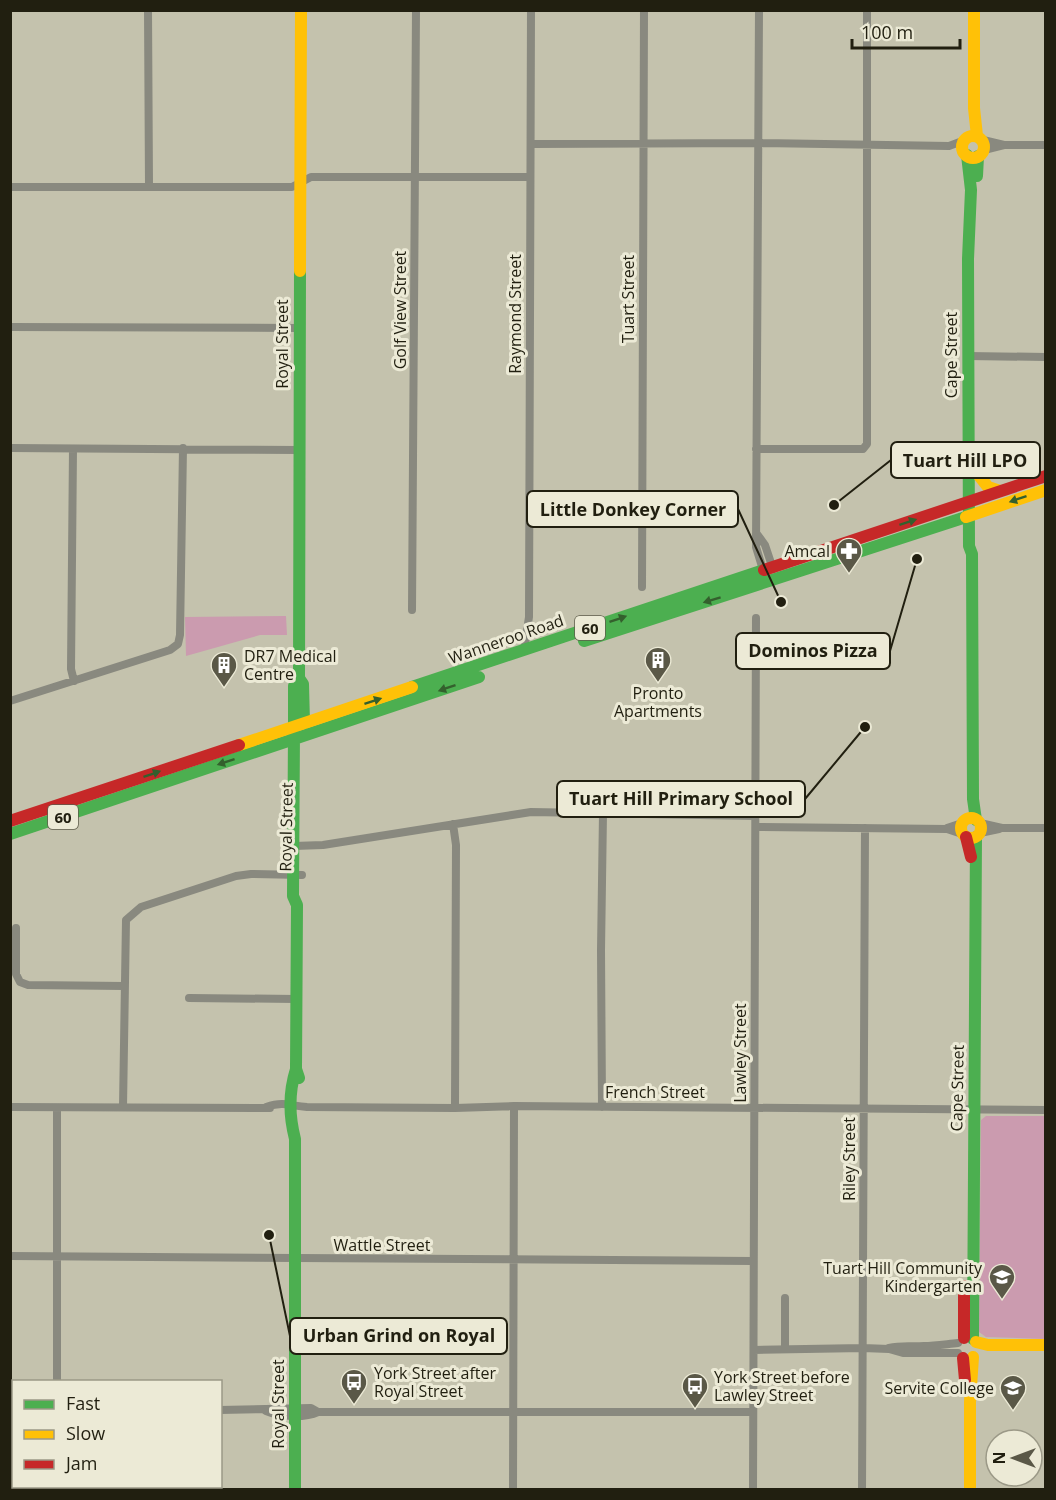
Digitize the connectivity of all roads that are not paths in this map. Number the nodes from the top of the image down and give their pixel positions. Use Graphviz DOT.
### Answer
graph roads {
  1 [pos="148,10"];
  2 [pos="301,10"];
  3 [pos="416,10"];
  4 [pos="531,10"];
  5 [pos="644,10"];
  6 [pos="759,10"];
  7 [pos="867,10"];
  8 [pos="974,10"];
  9 [pos="758,143"];
  10 [pos="532,144"];
  11 [pos="644,144"];
  12 [pos="868,145"];
  13 [pos="1046,145"];
  14 [pos="973,146"];
  15 [pos="416,176"];
  16 [pos="530,177"];
  17 [pos="300,182"];
  18 [pos="148,186"];
  19 [pos="10,187"];
  20 [pos="10,327"];
  21 [pos="299,328"];
  22 [pos="971,356"];
  23 [pos="1046,357"];
  24 [pos="10,448"];
  25 [pos="73,448"];
  26 [pos="183,448"];
  27 [pos="756,449"];
  28 [pos="299,450"];
  29 [pos="977,473"];
  30 [pos="1046,476"];
  31 [pos="1046,489"];
  32 [pos="1000,491"];
  33 [pos="974,500"];
  34 [pos="973,514"];
  35 [pos="951,522"];
  36 [pos="862,537"];
  37 [pos="902,538"];
  38 [pos="971,549"];
  39 [pos="860,552"];
  40 [pos="789,560"];
  41 [pos="767,568"];
  42 [pos="772,582"];
  43 [pos="642,587"];
  44 [pos="412,610"];
  45 [pos="529,617"];
  46 [pos="756,618"];
  47 [pos="549,642"];
  48 [pos="524,651"];
  49 [pos="74,681"];
  50 [pos="10,701"];
  51 [pos="299,724"];
  52 [pos="298,738"];
  53 [pos="603,813"];
  54 [pos="756,816"];
  55 [pos="10,821"];
  56 [pos="453,825"];
  57 [pos="756,827"];
  58 [pos="865,828"];
  59 [pos="971,828"];
  60 [pos="1046,828"];
  61 [pos="10,834"];
  62 [pos="299,843"];
  63 [pos="297,875"];
  64 [pos="16,928"];
  65 [pos="124,986"];
  66 [pos="189,998"];
  67 [pos="296,999"];
  68 [pos="295,1106"];
  69 [pos="514,1106"];
  70 [pos="10,1107"];
  71 [pos="123,1107"];
  72 [pos="602,1107"];
  73 [pos="754,1107"];
  74 [pos="57,1108"];
  75 [pos="455,1108"];
  76 [pos="864,1109"];
  77 [pos="969,1110"];
  78 [pos="1046,1110"];
  79 [pos="10,1256"];
  80 [pos="57,1256"];
  81 [pos="295,1259"];
  82 [pos="514,1260"];
  83 [pos="753,1261"];
  84 [pos="785,1298"];
  85 [pos="1046,1345"];
  86 [pos="864,1347"];
  87 [pos="968,1348"];
  88 [pos="784,1349"];
  89 [pos="754,1350"];
  90 [pos="1046,1352"];
  91 [pos="57,1380"];
  92 [pos="222,1410"];
  93 [pos="295,1412"];
  94 [pos="514,1412"];
  95 [pos="753,1412"];
  96 [pos="295,1490"];
  97 [pos="513,1490"];
  98 [pos="753,1490"];
  99 [pos="862,1490"];
  100 [pos="963,1490"];
  101 [pos="970,1490"];
  1 -- 18 [label="street"];
  2 -- 17 [label="main road, Royal Street"];
  3 -- 15 [label="street, Golf View Street"];
  4 -- 10 [label="street, Raymond Street"];
  5 -- 11 [label="street, Tuart Street"];
  6 -- 9 [label="street"];
  7 -- 12 [label="street"];
  8 -- 14 [label="main road, Cape Street"];
  9 -- 11 [label="street"];
  9 -- 12 [label="street"];
  9 -- 27 [label="street"];
  10 -- 11 [label="street"];
  10 -- 16 [label="street, Raymond Street"];
  11 -- 43 [label="street, Tuart Street"];
  12 -- 14 [label="street"];
  12 -- 27 [label="street"];
  13 -- 14 [label="street"];
  14 -- 22 [label="main road, Cape Street"];
  15 -- 16 [label="street"];
  15 -- 17 [label="street"];
  15 -- 44 [label="street, Golf View Street"];
  16 -- 45 [label="street, Raymond Street"];
  17 -- 18 [label="street"];
  17 -- 21 [label="main road, Royal Street"];
  18 -- 19 [label="street"];
  20 -- 21 [label="street"];
  21 -- 28 [label="main road, Royal Street"];
  22 -- 23 [label="street"];
  22 -- 29 [label="main road, Cape Street"];
  22 -- 33 [label="main road, Cape Street"];
  24 -- 25 [label="street"];
  25 -- 26 [label="street"];
  25 -- 49 [label="street"];
  26 -- 28 [label="street"];
  26 -- 49 [label="street"];
  27 -- 41 [label="street"];
  28 -- 51 [label="main road, Royal Street"];
  29 -- 32 [label="main road"];
  29 -- 33 [label="main road, Cape Street"];
  30 -- 32 [label="main road, Wanneroo Road / 60"];
  31 -- 34 [label="main road, Wanneroo Road / 60, one-way"];
  32 -- 33 [label="main road, Wanneroo Road / 60"];
  33 -- 34 [label="main road, Cape Street"];
  36 -- 33 [label="main road, Wanneroo Road / 60, one-way"];
  34 -- 35 [label="main road, Wanneroo Road / 60"];
  34 -- 38 [label="main road, Cape Street"];
  35 -- 37 [label="main road, Wanneroo Road / 60"];
  35 -- 38 [label="main road"];
  36 -- 37 [label="main road"];
  36 -- 40 [label="main road, Wanneroo Road / 60"];
  37 -- 39 [label="main road, Wanneroo Road / 60"];
  38 -- 59 [label="main road, Cape Street"];
  39 -- 40 [label="main road"];
  39 -- 42 [label="main road, Wanneroo Road / 60"];
  40 -- 41 [label="main road, Wanneroo Road / 60"];
  41 -- 42 [label="street"];
  47 -- 41 [label="main road, Wanneroo Road / 60, one-way"];
  42 -- 52 [label="main road, Wanneroo Road / 60, one-way"];
  45 -- 47 [label="street"];
  45 -- 48 [label="street, Raymond Street"];
  46 -- 54 [label="street, Lawley Street"];
  47 -- 48 [label="main road, Wanneroo Road / 60"];
  51 -- 48 [label="main road, Wanneroo Road / 60, one-way"];
  49 -- 50 [label="street"];
  51 -- 52 [label="main road, Royal Street"];
  55 -- 51 [label="main road, Wanneroo Road / 60, one-way"];
  52 -- 61 [label="main road, Wanneroo Road / 60, one-way"];
  52 -- 62 [label="main road, Royal Street"];
  53 -- 54 [label="street"];
  53 -- 56 [label="street"];
  53 -- 72 [label="street"];
  54 -- 57 [label="street, Lawley Street"];
  56 -- 62 [label="street"];
  56 -- 75 [label="street"];
  57 -- 58 [label="street"];
  57 -- 73 [label="street, Lawley Street"];
  58 -- 59 [label="street"];
  58 -- 76 [label="street, Riley Street"];
  59 -- 60 [label="street"];
  59 -- 77 [label="main road, Cape Street"];
  62 -- 63 [label="main road, Royal Street"];
  63 -- 65 [label="street"];
  63 -- 67 [label="main road, Royal Street"];
  64 -- 65 [label="street"];
  65 -- 71 [label="street"];
  66 -- 67 [label="street"];
  67 -- 68 [label="main road, Royal Street"];
  68 -- 71 [label="street, French Street"];
  68 -- 75 [label="street, French Street"];
  68 -- 81 [label="main road, Royal Street"];
  69 -- 72 [label="street, French Street"];
  69 -- 75 [label="street, French Street"];
  69 -- 82 [label="street"];
  70 -- 74 [label="street, French Street"];
  71 -- 74 [label="street, French Street"];
  72 -- 73 [label="street, French Street"];
  73 -- 76 [label="street, French Street"];
  73 -- 83 [label="street, Lawley Street"];
  74 -- 80 [label="street"];
  76 -- 77 [label="street, French Street"];
  76 -- 86 [label="street, Riley Street"];
  77 -- 78 [label="street, French Street"];
  77 -- 87 [label="main road, Cape Street"];
  79 -- 80 [label="street, Wattle Street"];
  80 -- 81 [label="street, Wattle Street"];
  80 -- 91 [label="street"];
  81 -- 82 [label="street, Wattle Street"];
  81 -- 93 [label="main road, Royal Street"];
  82 -- 83 [label="street, Wattle Street"];
  82 -- 94 [label="street"];
  83 -- 89 [label="street, Lawley Street"];
  84 -- 88 [label="street"];
  85 -- 87 [label="main road"];
  86 -- 87 [label="street"];
  86 -- 88 [label="street"];
  86 -- 99 [label="street, Riley Street"];
  87 -- 90 [label="main road"];
  87 -- 100 [label="main road, Cape Street"];
  87 -- 101 [label="main road, Cape Street"];
  88 -- 89 [label="street"];
  89 -- 95 [label="street, Lawley Street"];
  92 -- 93 [label="street"];
  93 -- 94 [label="street"];
  93 -- 96 [label="main road, Royal Street"];
  94 -- 95 [label="street"];
  94 -- 97 [label="street"];
  95 -- 98 [label="street, Lawley Street"];
}
